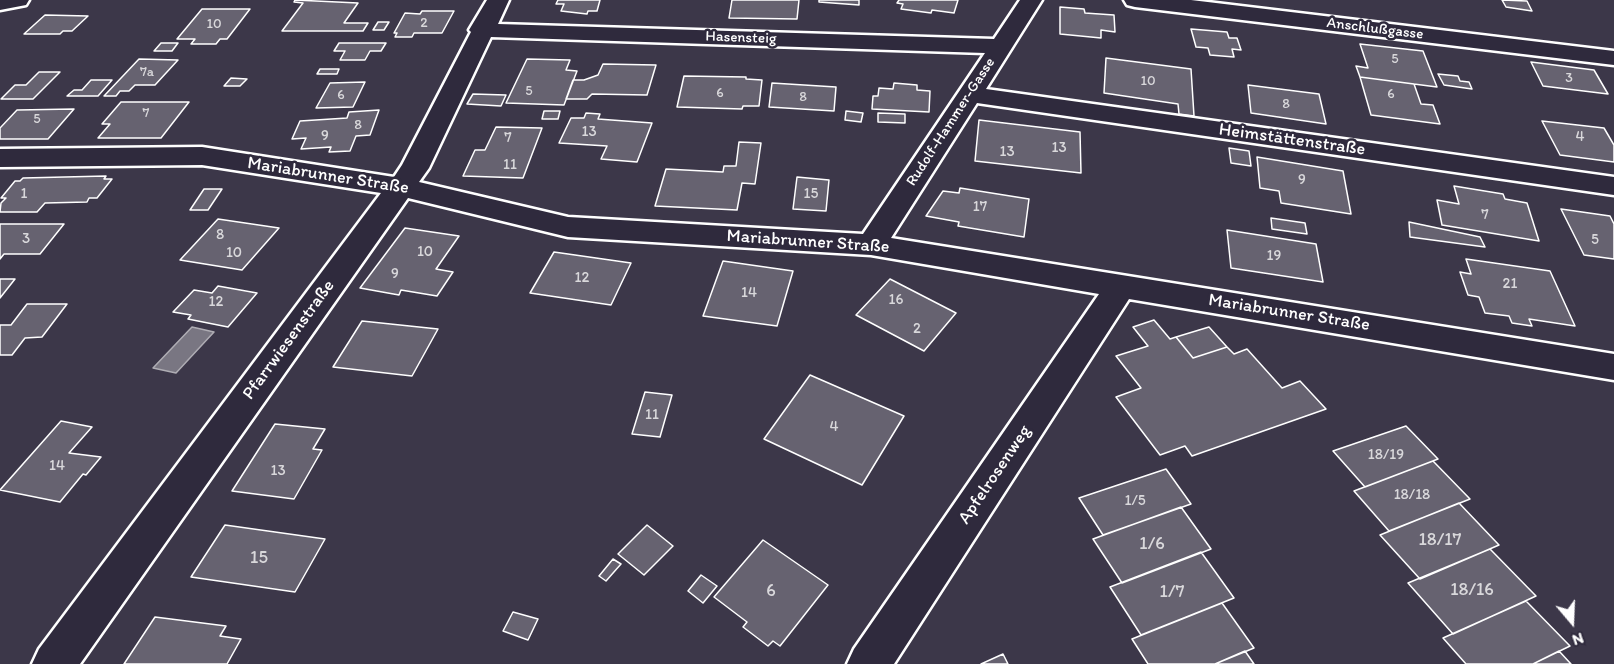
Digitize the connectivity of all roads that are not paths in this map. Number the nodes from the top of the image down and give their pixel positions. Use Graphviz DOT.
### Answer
graph roads {
  1 [pos="18,0"];
  2 [pos="498,0"];
  3 [pos="1031,0"];
  4 [pos="1135,0"];
  5 [pos="0,3"];
  6 [pos="481,30"];
  7 [pos="1001,46"];
  8 [pos="1614,58"];
  9 [pos="970,94"];
  10 [pos="0,158"];
  11 [pos="1614,186"];
  12 [pos="399,187"];
  13 [pos="871,245"];
  14 [pos="1121,286"];
  15 [pos="1614,367"];
  16 [pos="54,664"];
  17 [pos="870,664"];
  1 -- 5 [label="street"];
  2 -- 6 [label="street, Pfarrwiesenstraße"];
  3 -- 7 [label="street, Rudolf-Hammer-Gasse"];
  4 -- 8 [label="street, Anschlußgasse"];
  6 -- 7 [label="street, Hasensteig"];
  6 -- 12 [label="street, Pfarrwiesenstraße"];
  7 -- 9 [label="street, Rudolf-Hammer-Gasse"];
  9 -- 11 [label="street, Heimstättenstraße"];
  9 -- 13 [label="street, Rudolf-Hammer-Gasse"];
  10 -- 12 [label="street, Mariabrunner Straße"];
  12 -- 13 [label="street, Mariabrunner Straße"];
  12 -- 16 [label="street, Pfarrwiesenstraße"];
  13 -- 14 [label="street, Mariabrunner Straße"];
  14 -- 15 [label="street, Mariabrunner Straße"];
  14 -- 17 [label="street, Apfelrosenweg"];
}
